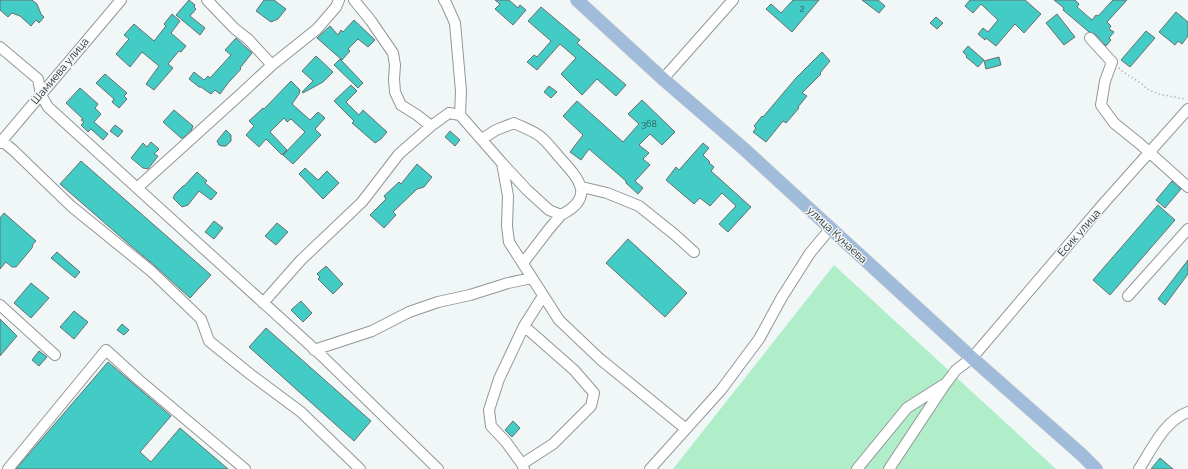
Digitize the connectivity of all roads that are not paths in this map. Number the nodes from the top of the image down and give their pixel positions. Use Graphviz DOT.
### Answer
graph roads {
  1 [pos="121,0"];
  2 [pos="207,0"];
  3 [pos="340,0"];
  4 [pos="354,0"];
  5 [pos="444,0"];
  6 [pos="577,0"];
  7 [pos="733,0"];
  8 [pos="1090,38"];
  9 [pos="0,47"];
  10 [pos="272,65"];
  11 [pos="663,79"];
  12 [pos="40,95"];
  13 [pos="1188,109"];
  14 [pos="460,115"];
  15 [pos="431,126"];
  16 [pos="482,139"];
  17 [pos="1,142"];
  18 [pos="1150,152"];
  19 [pos="502,163"];
  20 [pos="582,187"];
  21 [pos="1188,187"];
  22 [pos="137,188"];
  23 [pos="561,215"];
  24 [pos="1188,228"];
  25 [pos="830,229"];
  26 [pos="694,252"];
  27 [pos="523,263"];
  28 [pos="532,278"];
  29 [pos="543,296"];
  30 [pos="1128,296"];
  31 [pos="263,303"];
  32 [pos="0,305"];
  33 [pos="524,326"];
  34 [pos="314,350"];
  35 [pos="55,355"];
  36 [pos="972,358"];
  37 [pos="946,383"];
  38 [pos="1188,412"];
  39 [pos="686,430"];
  40 [pos="523,466"];
  41 [pos="8,469"];
  42 [pos="245,469"];
  43 [pos="360,469"];
  44 [pos="438,469"];
  45 [pos="650,469"];
  46 [pos="857,469"];
  47 [pos="889,469"];
  48 [pos="1096,469"];
  49 [pos="1139,469"];
  1 -- 12 [label="street, Шамиева улица"];
  2 -- 10 [label="street"];
  3 -- 10 [label="street"];
  4 -- 15 [label="street"];
  5 -- 14 [label="street"];
  6 -- 11 [label="main road, улица Кунаева"];
  7 -- 11 [label="street"];
  8 -- 18 [label="street"];
  9 -- 12 [label="street"];
  10 -- 22 [label="street"];
  11 -- 25 [label="main road, улица Кунаева"];
  12 -- 17 [label="street, Шамиева улица"];
  12 -- 22 [label="street"];
  13 -- 18 [label="street, Есик улица"];
  14 -- 15 [label="street"];
  14 -- 16 [label="street"];
  15 -- 31 [label="street"];
  16 -- 19 [label="street"];
  16 -- 20 [label="street"];
  17 -- 43 [label="street"];
  18 -- 21 [label="street"];
  18 -- 36 [label="street, Есик улица"];
  19 -- 23 [label="street"];
  19 -- 27 [label="street"];
  20 -- 23 [label="street"];
  20 -- 26 [label="street"];
  22 -- 31 [label="street"];
  23 -- 27 [label="street"];
  24 -- 30 [label="street"];
  25 -- 36 [label="main road, улица Кунаева"];
  25 -- 39 [label="street"];
  27 -- 28 [label="street"];
  28 -- 29 [label="street"];
  28 -- 34 [label="street"];
  29 -- 33 [label="street"];
  29 -- 39 [label="street"];
  31 -- 34 [label="street"];
  32 -- 35 [label="street"];
  33 -- 40 [label="street"];
  33 -- 40 [label="street"];
  34 -- 44 [label="street"];
  36 -- 37 [label="street, Есик улица"];
  36 -- 48 [label="main road, улица Кунаева"];
  37 -- 46 [label="street"];
  37 -- 47 [label="street"];
  38 -- 49 [label="street"];
  39 -- 45 [label="street"];
  41 -- 42 [label="street"];
}
